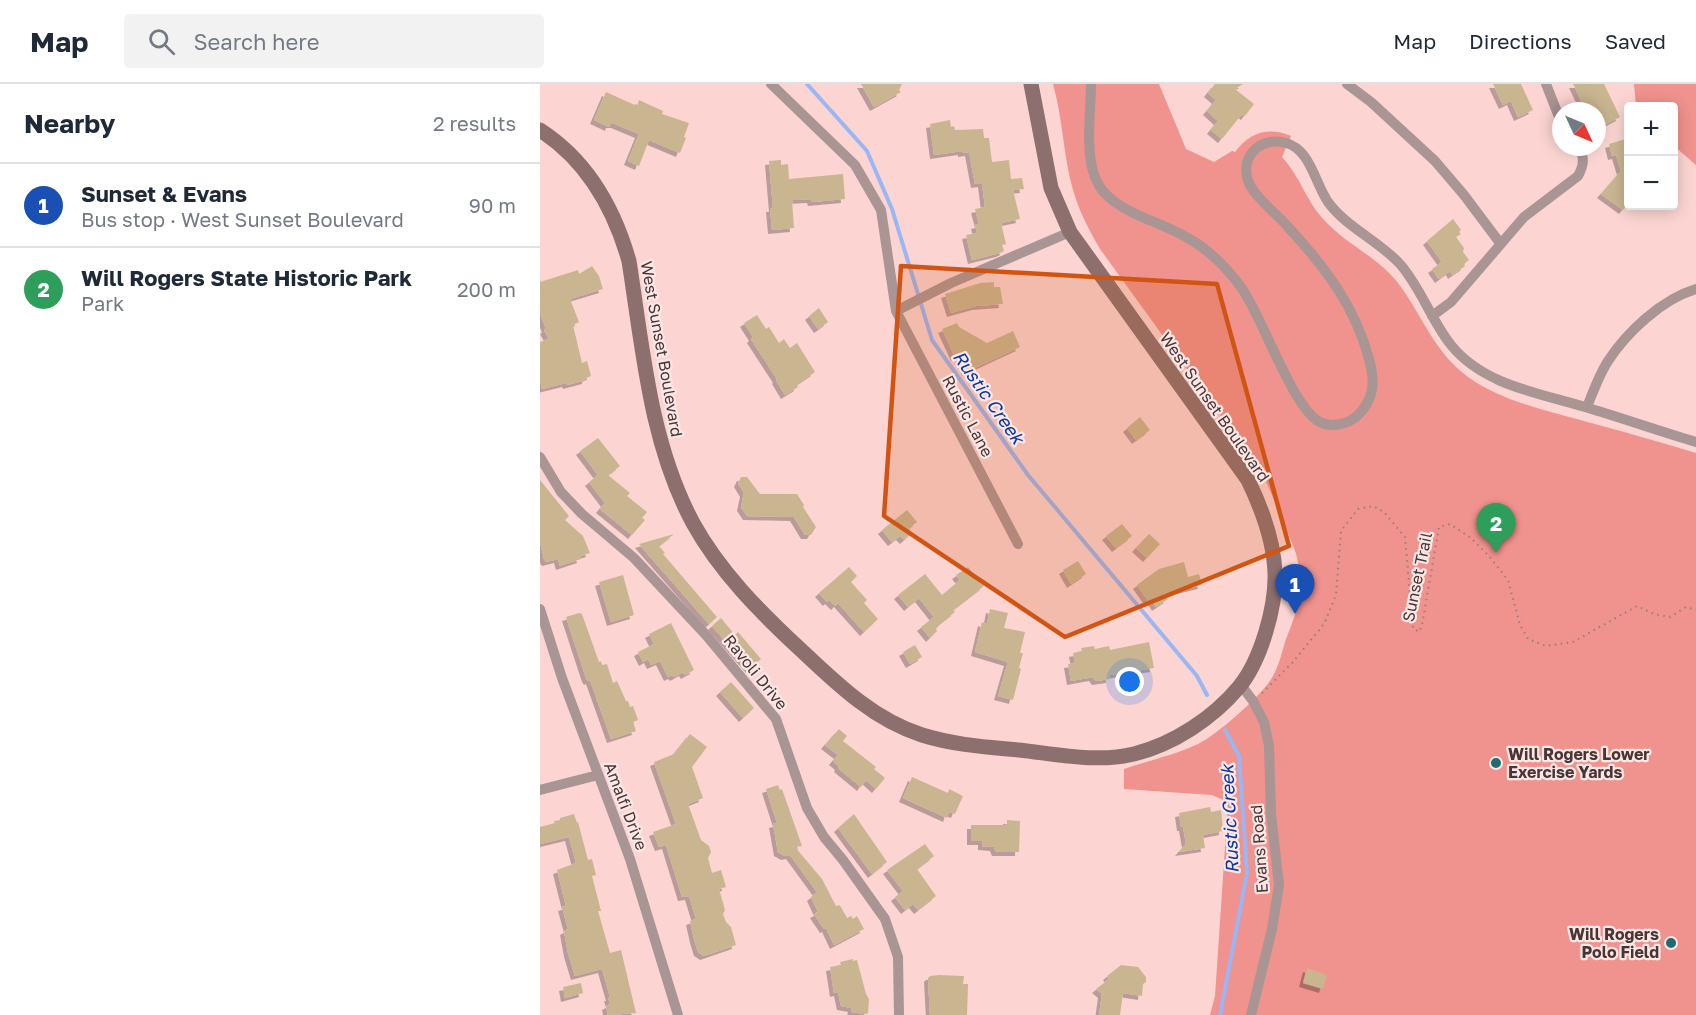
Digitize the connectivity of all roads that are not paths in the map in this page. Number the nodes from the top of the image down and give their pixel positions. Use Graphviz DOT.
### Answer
graph roads {
  1 [pos="771,84"];
  2 [pos="1031,84"];
  3 [pos="1091,84"];
  4 [pos="1347,84"];
  5 [pos="1546,84"];
  6 [pos="1553,102"];
  7 [pos="540,130"];
  8 [pos="1583,156"];
  9 [pos="1070,232"];
  10 [pos="1500,243"];
  11 [pos="1696,289"];
  12 [pos="896,311"];
  13 [pos="1432,316"];
  14 [pos="1587,407"];
  15 [pos="1696,442"];
  16 [pos="540,457"];
  17 [pos="1018,544"];
  18 [pos="540,609"];
  19 [pos="1241,685"];
  20 [pos="598,775"];
  21 [pos="540,790"];
  22 [pos="678,1015"];
  23 [pos="899,1015"];
  24 [pos="1251,1015"];
  1 -- 12 [label="street, Rustic Lane"];
  2 -- 9 [label="main road, West Sunset Boulevard"];
  3 -- 13 [label="street"];
  4 -- 10 [label="street"];
  5 -- 6 [label="street"];
  7 -- 19 [label="main road, West Sunset Boulevard"];
  8 -- 10 [label="street"];
  9 -- 12 [label="street"];
  9 -- 19 [label="main road, West Sunset Boulevard"];
  10 -- 13 [label="street"];
  11 -- 14 [label="street"];
  12 -- 17 [label="street, Rustic Lane"];
  13 -- 14 [label="street"];
  14 -- 15 [label="street"];
  16 -- 23 [label="street, Ravoli Drive"];
  18 -- 20 [label="street, Amalfi Drive"];
  19 -- 24 [label="street, Evans Road"];
  20 -- 21 [label="street"];
  20 -- 22 [label="street, Amalfi Drive"];
}
